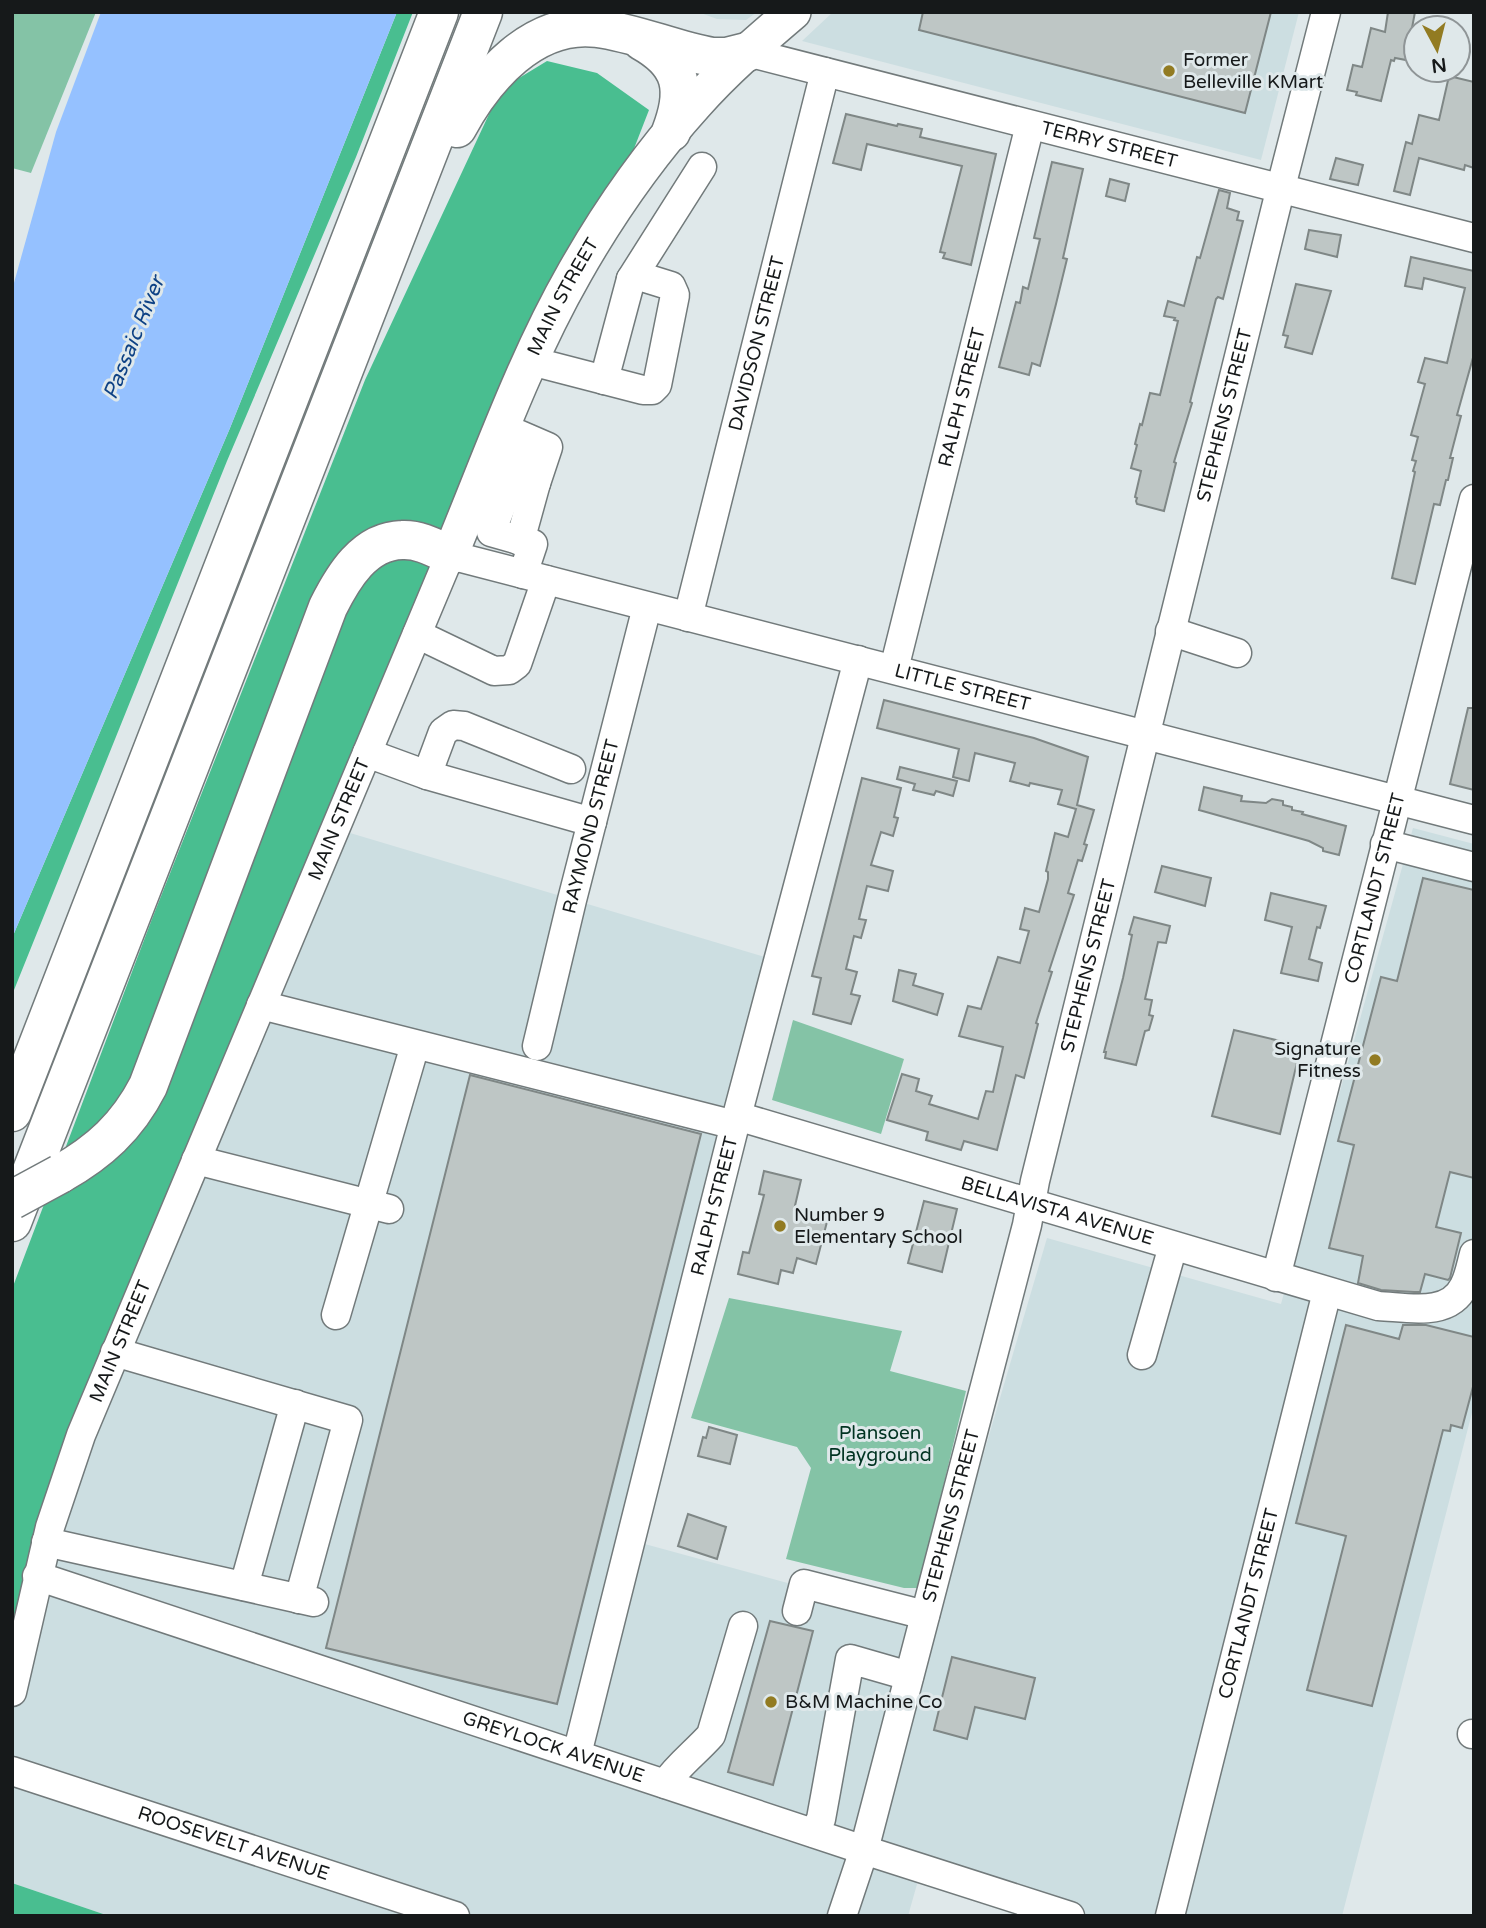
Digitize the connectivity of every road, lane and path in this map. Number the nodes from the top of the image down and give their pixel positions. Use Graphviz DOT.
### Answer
graph roads {
  1 [pos="439,12"];
  2 [pos="484,12"];
  3 [pos="793,12"];
  4 [pos="1326,12"];
  5 [pos="622,22"];
  6 [pos="747,52"];
  7 [pos="825,72"];
  8 [pos="1030,125"];
  9 [pos="671,132"];
  10 [pos="702,167"];
  11 [pos="1281,187"];
  12 [pos="1474,237"];
  13 [pos="631,279"];
  14 [pos="531,361"];
  15 [pos="604,380"];
  16 [pos="515,433"];
  17 [pos="512,475"];
  18 [pos="299,487"];
  19 [pos="1474,499"];
  20 [pos="485,537"];
  21 [pos="489,565"];
  22 [pos="534,578"];
  23 [pos="647,607"];
  24 [pos="688,617"];
  25 [pos="1170,631"];
  26 [pos="416,634"];
  27 [pos="1237,653"];
  28 [pos="858,660"];
  29 [pos="894,669"];
  30 [pos="1146,734"];
  31 [pos="367,753"];
  32 [pos="571,769"];
  33 [pos="427,775"];
  34 [pos="1397,800"];
  35 [pos="583,820"];
  36 [pos="1474,820"];
  37 [pos="1385,844"];
  38 [pos="1474,867"];
  39 [pos="261,1005"];
  40 [pos="415,1045"];
  41 [pos="537,1046"];
  42 [pos="12,1112"];
  43 [pos="736,1121"];
  44 [pos="196,1160"];
  45 [pos="12,1200"];
  46 [pos="1030,1204"];
  47 [pos="378,1206"];
  48 [pos="12,1222"];
  49 [pos="1173,1246"];
  50 [pos="1474,1254"];
  51 [pos="1276,1276"];
  52 [pos="1327,1292"];
  53 [pos="336,1315"];
  54 [pos="115,1352"];
  55 [pos="1142,1355"];
  56 [pos="295,1404"];
  57 [pos="46,1542"];
  58 [pos="37,1576"];
  59 [pos="244,1586"];
  60 [pos="797,1611"];
  61 [pos="925,1615"];
  62 [pos="743,1626"];
  63 [pos="909,1676"];
  64 [pos="12,1692"];
  65 [pos="577,1754"];
  66 [pos="12,1771"];
  67 [pos="665,1784"];
  68 [pos="814,1833"];
  69 [pos="864,1850"];
  70 [pos="455,1916"];
  71 [pos="842,1916"];
  72 [pos="1070,1916"];
  73 [pos="1170,1916"];
  1 -- 42 [label="highway"];
  2 -- 18 [label="highway"];
  3 -- 6 [label="main road, MAIN STREET"];
  4 -- 11 [label="street, STEPHENS STREET"];
  5 -- 6 [label="highway"];
  5 -- 9 [label="highway"];
  5 -- 18 [label="highway"];
  6 -- 7 [label="street, TERRY STREET"];
  6 -- 9 [label="main road, MAIN STREET"];
  7 -- 8 [label="street, TERRY STREET"];
  7 -- 24 [label="street, DAVIDSON STREET"];
  8 -- 11 [label="street, TERRY STREET"];
  8 -- 29 [label="street, RALPH STREET"];
  9 -- 14 [label="main road, MAIN STREET"];
  10 -- 13 [label="street"];
  11 -- 12 [label="street, TERRY STREET"];
  11 -- 25 [label="street, STEPHENS STREET"];
  13 -- 15 [label="street"];
  13 -- 15 [label="street"];
  14 -- 15 [label="street"];
  14 -- 16 [label="main road, MAIN STREET"];
  16 -- 17 [label="main road, MAIN STREET"];
  16 -- 17 [label="street"];
  17 -- 20 [label="main road, MAIN STREET"];
  17 -- 20 [label="street"];
  18 -- 48 [label="highway"];
  19 -- 34 [label="street, CORTLANDT STREET"];
  20 -- 21 [label="street, LITTLE STREET"];
  20 -- 21 [label="street"];
  20 -- 22 [label="street"];
  20 -- 26 [label="street, MAIN STREET"];
  20 -- 45 [label="highway, bridge"];
  21 -- 22 [label="street, LITTLE STREET"];
  22 -- 23 [label="street, LITTLE STREET"];
  22 -- 26 [label="street"];
  23 -- 24 [label="street, LITTLE STREET"];
  23 -- 35 [label="street, RAYMOND STREET"];
  24 -- 28 [label="street, LITTLE STREET"];
  25 -- 27 [label="street"];
  25 -- 30 [label="street, STEPHENS STREET"];
  26 -- 31 [label="street, MAIN STREET"];
  28 -- 29 [label="street, LITTLE STREET"];
  28 -- 43 [label="street, RALPH STREET"];
  29 -- 30 [label="street, LITTLE STREET"];
  30 -- 34 [label="street, LITTLE STREET"];
  30 -- 46 [label="street, STEPHENS STREET"];
  31 -- 33 [label="street"];
  31 -- 39 [label="street, MAIN STREET"];
  32 -- 33 [label="street"];
  33 -- 35 [label="street"];
  34 -- 36 [label="street, LITTLE STREET"];
  34 -- 37 [label="street, CORTLANDT STREET"];
  35 -- 41 [label="street, RAYMOND STREET"];
  37 -- 38 [label="street"];
  37 -- 51 [label="street, CORTLANDT STREET"];
  39 -- 40 [label="street, BELLAVISTA AVENUE"];
  39 -- 44 [label="street, MAIN STREET"];
  40 -- 43 [label="street, BELLAVISTA AVENUE"];
  40 -- 47 [label="street"];
  43 -- 46 [label="street, BELLAVISTA AVENUE"];
  43 -- 65 [label="street, RALPH STREET"];
  44 -- 47 [label="street"];
  44 -- 54 [label="street, MAIN STREET"];
  46 -- 49 [label="street, BELLAVISTA AVENUE"];
  46 -- 61 [label="street, STEPHENS STREET"];
  47 -- 53 [label="street"];
  49 -- 51 [label="street, BELLAVISTA AVENUE"];
  49 -- 55 [label="street"];
  50 -- 52 [label="street, BELLAVISTA AVENUE"];
  51 -- 52 [label="street, BELLAVISTA AVENUE"];
  52 -- 73 [label="street, CORTLANDT STREET"];
  54 -- 56 [label="street"];
  54 -- 57 [label="street, MAIN STREET"];
  56 -- 59 [label="street"];
  56 -- 59 [label="street"];
  57 -- 58 [label="street, MAIN STREET"];
  57 -- 59 [label="street"];
  58 -- 64 [label="street, MAIN STREET"];
  58 -- 65 [label="street, GREYLOCK AVENUE"];
  60 -- 61 [label="street"];
  61 -- 63 [label="street, STEPHENS STREET"];
  62 -- 67 [label="street"];
  63 -- 68 [label="street"];
  63 -- 69 [label="street, STEPHENS STREET"];
  65 -- 67 [label="street, GREYLOCK AVENUE"];
  66 -- 70 [label="street, ROOSEVELT AVENUE"];
  67 -- 68 [label="street, GREYLOCK AVENUE"];
  68 -- 69 [label="street, GREYLOCK AVENUE"];
  69 -- 71 [label="street, STEPHENS STREET"];
  69 -- 72 [label="street, GREYLOCK AVENUE"];
}
